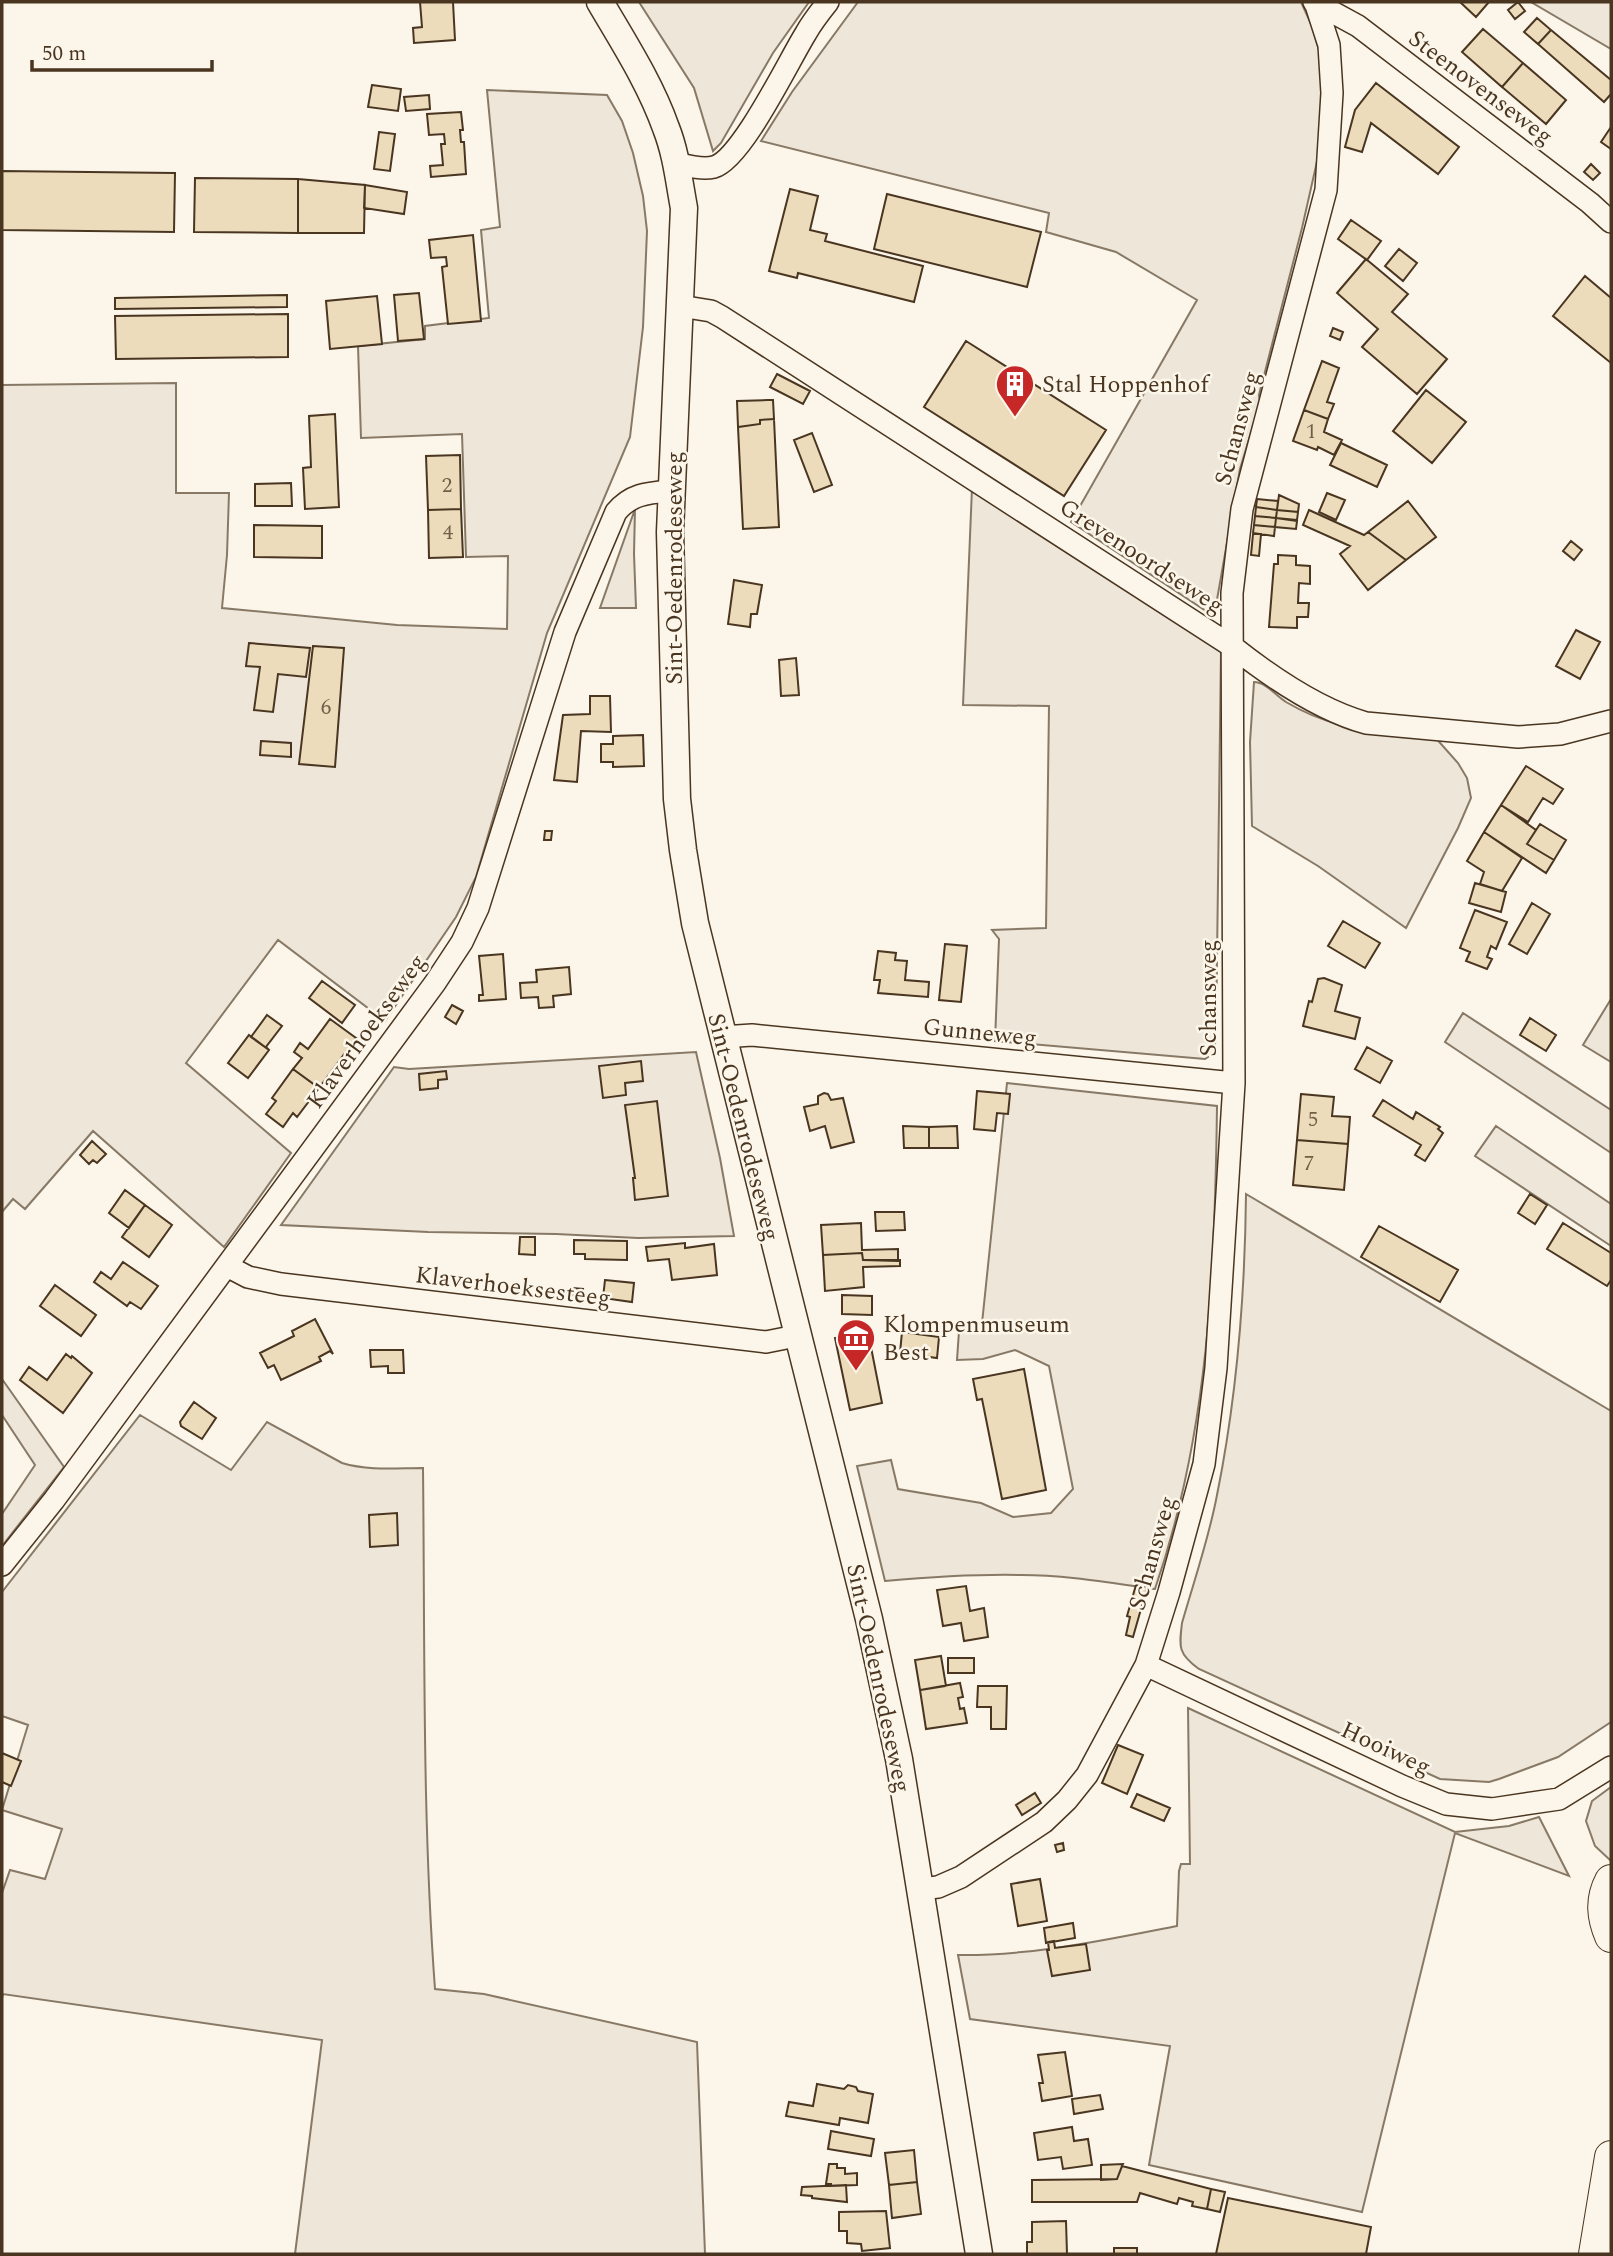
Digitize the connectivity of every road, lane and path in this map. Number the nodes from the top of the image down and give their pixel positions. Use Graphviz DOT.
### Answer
graph roads {
  1 [pos="600,2"];
  2 [pos="828,2"];
  3 [pos="1315,3"];
  4 [pos="676,163"];
  5 [pos="1611,222"];
  6 [pos="680,306"];
  7 [pos="670,491"];
  8 [pos="1233,647"];
  9 [pos="1611,721"];
  10 [pos="722,1037"];
  11 [pos="1234,1083"];
  12 [pos="227,1266"];
  13 [pos="796,1336"];
  14 [pos="2,1565"];
  15 [pos="1146,1665"];
  16 [pos="1611,1767"];
  17 [pos="1611,1881"];
  18 [pos="920,1889"];
  19 [pos="1611,1936"];
  20 [pos="1611,2157"];
  21 [pos="979,2254"];
  22 [pos="1595,2254"];
  1 -- 4 [label="street, Sint-Oedenrodeseweg"];
  2 -- 4 [label="street"];
  3 -- 5 [label="street, Steenovenseweg"];
  3 -- 8 [label="street, Schansweg"];
  4 -- 6 [label="street, Sint-Oedenrodeseweg"];
  6 -- 7 [label="street, Sint-Oedenrodeseweg"];
  6 -- 8 [label="street, Grevenoordseweg"];
  7 -- 10 [label="street, Sint-Oedenrodeseweg"];
  7 -- 12 [label="street, Klaverhoekseweg"];
  8 -- 9 [label="street, Grevenoordseweg"];
  8 -- 11 [label="street, Schansweg"];
  10 -- 11 [label="street, Gunneweg"];
  10 -- 13 [label="street, Sint-Oedenrodeseweg"];
  11 -- 15 [label="street, Schansweg"];
  12 -- 13 [label="street, Klaverhoeksesteeg"];
  12 -- 14 [label="street, Klaverhoekseweg"];
  13 -- 18 [label="street, Sint-Oedenrodeseweg"];
  15 -- 16 [label="street, Hooiweg"];
  15 -- 18 [label="street, Schansweg"];
  17 -- 19 [label="main road"];
  18 -- 21 [label="street, Sint-Oedenrodeseweg"];
  20 -- 22 [label="main road"];
}
